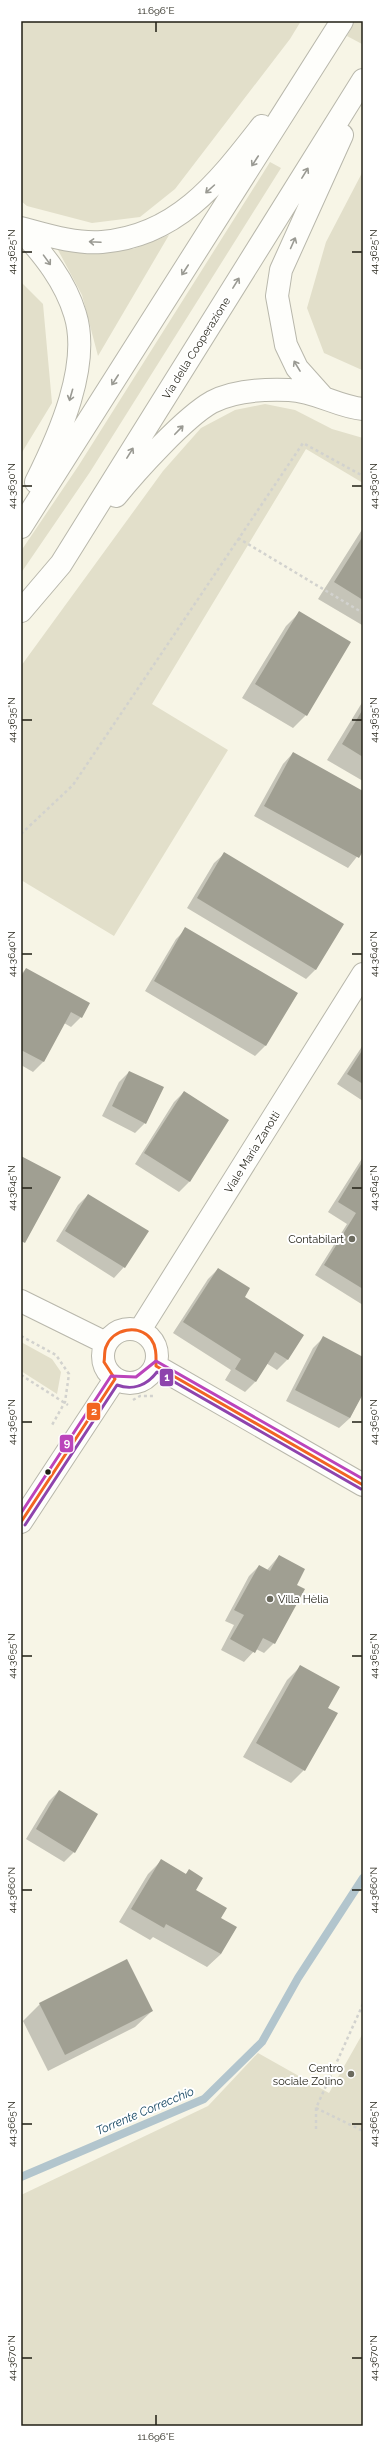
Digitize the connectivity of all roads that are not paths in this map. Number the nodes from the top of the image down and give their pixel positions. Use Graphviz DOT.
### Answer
graph roads {
  1 [pos="342,21"];
  2 [pos="332,40"];
  3 [pos="363,80"];
  4 [pos="363,89"];
  5 [pos="21,229"];
  6 [pos="322,396"];
  7 [pos="363,409"];
  8 [pos="21,512"];
  9 [pos="21,527"];
  10 [pos="56,570"];
  11 [pos="21,611"];
  12 [pos="21,624"];
  13 [pos="363,974"];
  14 [pos="21,1301"];
  15 [pos="140,1330"];
  16 [pos="106,1343"];
  17 [pos="156,1366"];
  18 [pos="115,1378"];
  19 [pos="363,1485"];
  20 [pos="21,1522"];
  1 -- 2 [label="main road"];
  2 -- 5 [label="main road, one-way"];
  2 -- 9 [label="main road, one-way"];
  10 -- 3 [label="main road, Via della Cooperazione, one-way"];
  6 -- 4 [label="main road, one-way"];
  5 -- 8 [label="main road, one-way"];
  6 -- 7 [label="main road"];
  10 -- 6 [label="main road, one-way"];
  10 -- 11 [label="main road, Via della Cooperazione"];
  10 -- 12 [label="main road"];
  13 -- 15 [label="main road, Viale Maria Zanotti"];
  14 -- 16 [label="main road"];
  15 -- 16 [label="main road"];
  15 -- 17 [label="main road"];
  16 -- 18 [label="main road"];
  17 -- 18 [label="main road"];
  17 -- 19 [label="main road"];
  18 -- 20 [label="main road"];
}
